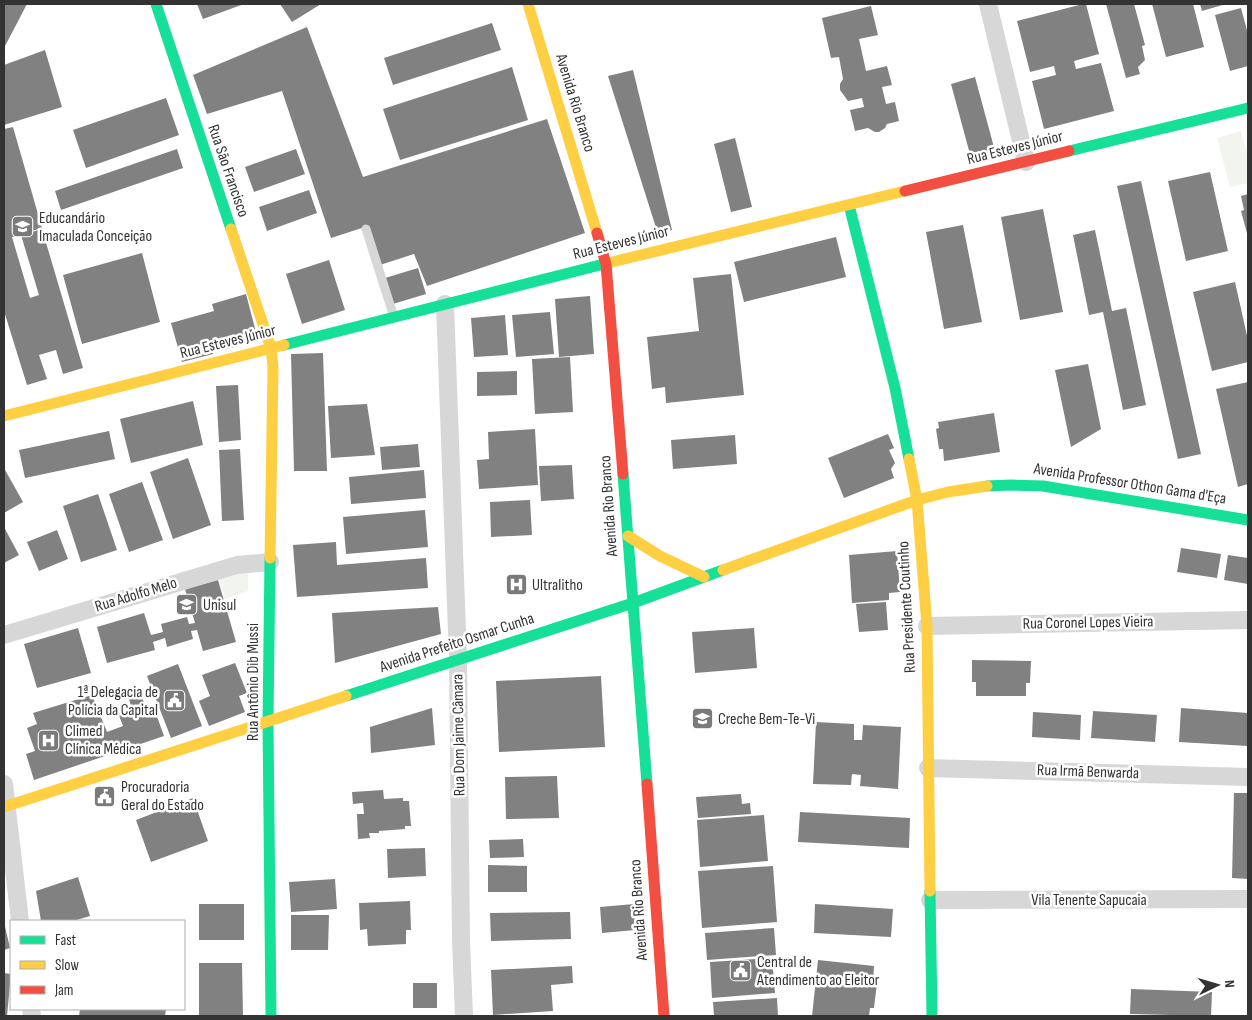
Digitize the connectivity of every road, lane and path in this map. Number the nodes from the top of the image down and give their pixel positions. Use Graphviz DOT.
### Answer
graph roads {
  1 [pos="156,4"];
  2 [pos="528,4"];
  3 [pos="988,4"];
  4 [pos="1248,108"];
  5 [pos="1026,162"];
  6 [pos="849,205"];
  7 [pos="366,229"];
  8 [pos="606,264"];
  9 [pos="445,304"];
  10 [pos="394,317"];
  11 [pos="271,348"];
  12 [pos="4,416"];
  13 [pos="917,500"];
  14 [pos="1248,520"];
  15 [pos="628,536"];
  16 [pos="270,562"];
  17 [pos="704,577"];
  18 [pos="633,603"];
  19 [pos="1248,620"];
  20 [pos="927,626"];
  21 [pos="4,635"];
  22 [pos="458,659"];
  23 [pos="268,722"];
  24 [pos="928,768"];
  25 [pos="1248,777"];
  26 [pos="4,784"];
  27 [pos="5,806"];
  28 [pos="930,900"];
  29 [pos="1248,900"];
  30 [pos="20,920"];
  31 [pos="271,1016"];
  32 [pos="464,1016"];
  33 [pos="664,1016"];
  34 [pos="932,1016"];
  1 -- 11 [label="street, Rua São Francisco"];
  2 -- 8 [label="street, Avenida Rio Branco"];
  3 -- 5 [label="street"];
  4 -- 5 [label="street, Rua Esteves Júnior"];
  5 -- 6 [label="street, Rua Esteves Júnior"];
  6 -- 8 [label="street, Rua Esteves Júnior"];
  6 -- 13 [label="street, Rua Presidente Coutinho"];
  7 -- 10 [label="lane"];
  8 -- 9 [label="street, Rua Esteves Júnior"];
  8 -- 15 [label="street, Avenida Rio Branco"];
  9 -- 10 [label="street, Rua Esteves Júnior"];
  9 -- 22 [label="street, Rua Dom Jaime Câmara"];
  10 -- 11 [label="street, Rua Esteves Júnior"];
  11 -- 12 [label="street, Rua Esteves Júnior"];
  11 -- 16 [label="street, Rua Antônio Dib Mussi"];
  13 -- 14 [label="street, Avenida Professor Othon Gama d'Eça"];
  13 -- 17 [label="street, Avenida Prefeito Osmar Cunha"];
  13 -- 20 [label="street, Rua Presidente Coutinho"];
  15 -- 17 [label="street"];
  15 -- 18 [label="street, Avenida Rio Branco"];
  16 -- 21 [label="street, Rua Adolfo Melo"];
  16 -- 23 [label="street, Rua Antônio Dib Mussi"];
  17 -- 18 [label="street, Avenida Prefeito Osmar Cunha"];
  18 -- 22 [label="street, Avenida Prefeito Osmar Cunha"];
  18 -- 33 [label="street, Avenida Rio Branco"];
  19 -- 20 [label="street, Rua Coronel Lopes Vieira"];
  20 -- 24 [label="street, Rua Presidente Coutinho"];
  22 -- 23 [label="street, Avenida Prefeito Osmar Cunha"];
  22 -- 32 [label="street, Rua Dom Jaime Câmara"];
  23 -- 27 [label="street, Avenida Prefeito Osmar Cunha"];
  23 -- 31 [label="street, Rua Antônio Dib Mussi"];
  24 -- 25 [label="street, Rua Irmã Benwarda"];
  24 -- 28 [label="street, Rua Presidente Coutinho"];
  26 -- 27 [label="street"];
  27 -- 30 [label="street"];
  28 -- 29 [label="street, Vila Tenente Sapucaia"];
  28 -- 34 [label="street, Rua Presidente Coutinho"];
}
